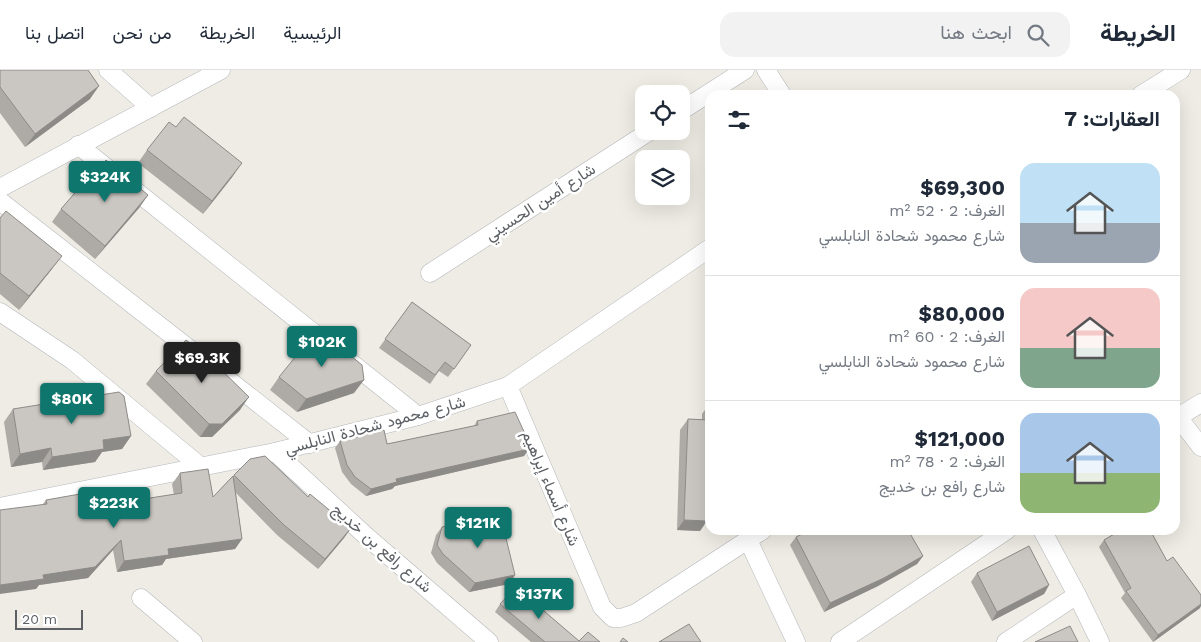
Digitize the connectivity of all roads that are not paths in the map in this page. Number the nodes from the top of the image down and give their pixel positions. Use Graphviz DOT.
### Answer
graph roads {
  1 [pos="108,70"];
  2 [pos="221,70"];
  3 [pos="745,70"];
  4 [pos="766,70"];
  5 [pos="1181,70"];
  6 [pos="714,90"];
  7 [pos="779,90"];
  8 [pos="1149,90"];
  9 [pos="705,96"];
  10 [pos="690,105"];
  11 [pos="150,108"];
  12 [pos="636,140"];
  13 [pos="78,145"];
  14 [pos="0,188"];
  15 [pos="0,201"];
  16 [pos="705,251"];
  17 [pos="430,272"];
  18 [pos="0,312"];
  19 [pos="508,386"];
  20 [pos="1201,403"];
  21 [pos="418,416"];
  22 [pos="1180,416"];
  23 [pos="1180,422"];
  24 [pos="310,444"];
  25 [pos="1201,447"];
  26 [pos="275,452"];
  27 [pos="201,467"];
  28 [pos="0,507"];
  29 [pos="756,535"];
  30 [pos="1000,535"];
  31 [pos="1045,535"];
  32 [pos="748,540"];
  33 [pos="1077,595"];
  34 [pos="141,598"];
  35 [pos="193,642"];
  36 [pos="489,642"];
  37 [pos="796,642"];
  38 [pos="840,642"];
  39 [pos="1006,642"];
  40 [pos="1100,642"];
  1 -- 11 [label="street"];
  2 -- 11 [label="street"];
  3 -- 6 [label="street"];
  4 -- 7 [label="street"];
  5 -- 8 [label="street"];
  9 -- 10 [label="street"];
  11 -- 13 [label="street"];
  12 -- 17 [label="street, شارع أمين الحسيني"];
  13 -- 14 [label="street"];
  13 -- 21 [label="street"];
  15 -- 24 [label="street"];
  16 -- 19 [label="street, شارع محمود شحادة النابلسي"];
  18 -- 27 [label="street"];
  19 -- 21 [label="street, شارع محمود شحادة النابلسي"];
  19 -- 32 [label="street, شارع أسماء إبراهيم"];
  20 -- 22 [label="street"];
  21 -- 24 [label="street, شارع محمود شحادة النابلسي"];
  23 -- 25 [label="street"];
  24 -- 26 [label="street, شارع محمود شحادة النابلسي"];
  26 -- 27 [label="street, شارع محمود شحادة النابلسي"];
  26 -- 36 [label="street, شارع رافع بن خديج"];
  27 -- 28 [label="street, شارع محمود شحادة النابلسي"];
  29 -- 32 [label="street, شارع أسماء إبراهيم"];
  30 -- 38 [label="street"];
  31 -- 33 [label="street"];
  32 -- 37 [label="street"];
  33 -- 39 [label="street"];
  33 -- 40 [label="street"];
  34 -- 35 [label="street"];
}
